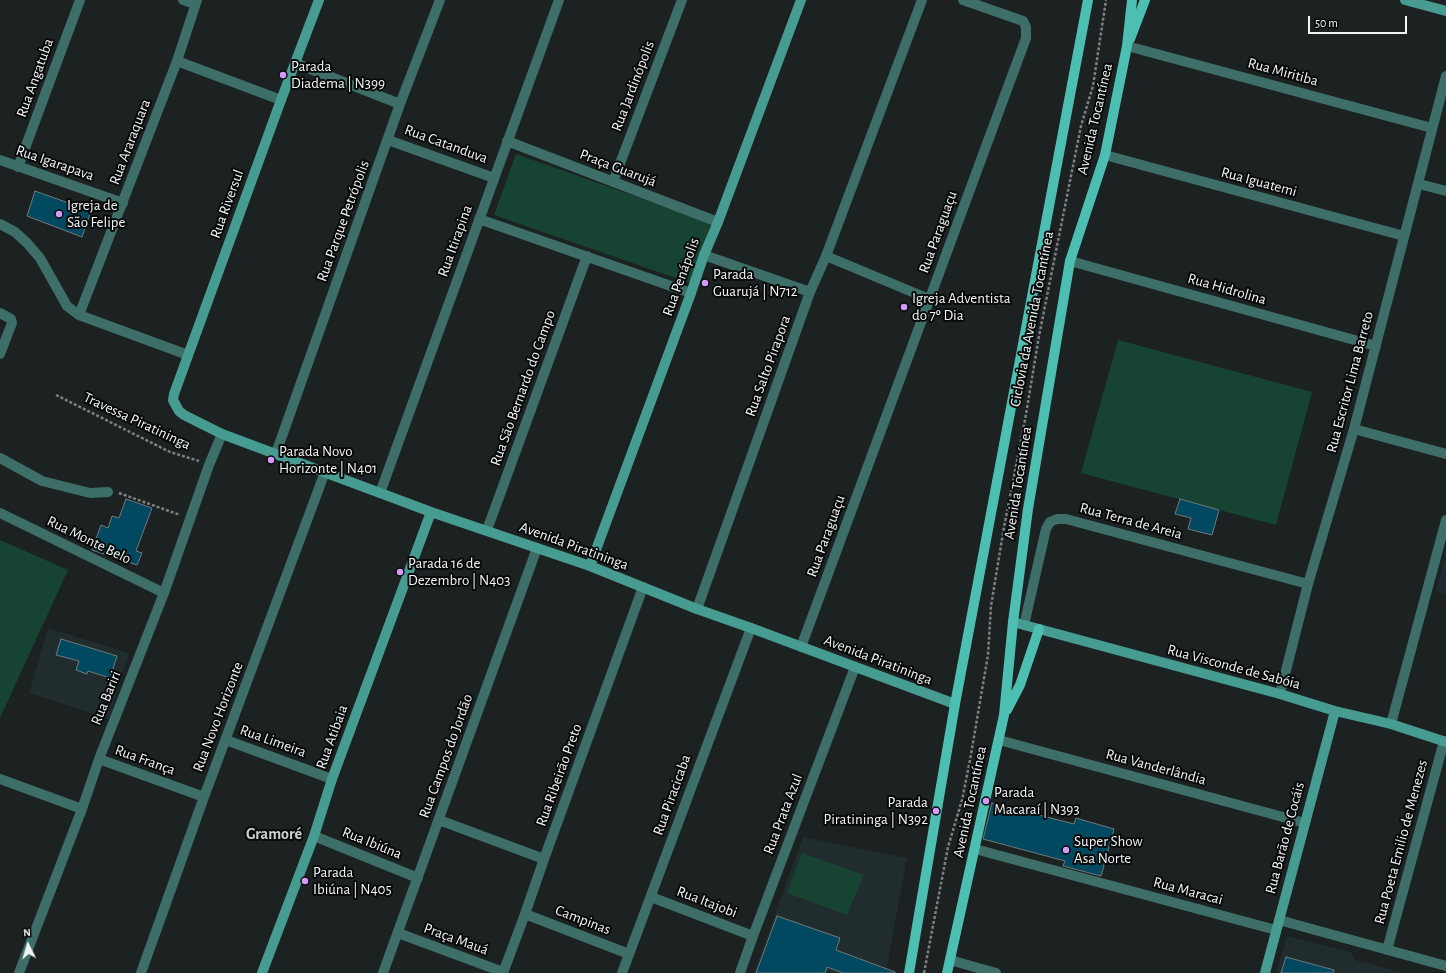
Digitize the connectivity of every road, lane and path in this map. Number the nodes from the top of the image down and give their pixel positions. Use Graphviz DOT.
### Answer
graph roads {
  1 [pos="80,0"];
  2 [pos="183,0"];
  3 [pos="319,0"];
  4 [pos="440,0"];
  5 [pos="559,0"];
  6 [pos="682,0"];
  7 [pos="801,0"];
  8 [pos="922,0"];
  9 [pos="964,0"];
  10 [pos="1088,0"];
  11 [pos="1106,0"];
  12 [pos="1132,0"];
  13 [pos="1145,0"];
  14 [pos="1407,0"];
  15 [pos="196,2"];
  16 [pos="1446,11"];
  17 [pos="1127,46"];
  18 [pos="177,62"];
  19 [pos="295,63"];
  20 [pos="1446,76"];
  21 [pos="281,100"];
  22 [pos="400,104"];
  23 [pos="1432,128"];
  24 [pos="388,140"];
  25 [pos="507,141"];
  26 [pos="1105,155"];
  27 [pos="0,160"];
  28 [pos="18,167"];
  29 [pos="494,178"];
  30 [pos="613,182"];
  31 [pos="1419,184"];
  32 [pos="1446,192"];
  33 [pos="123,203"];
  34 [pos="479,219"];
  35 [pos="718,222"];
  36 [pos="0,224"];
  37 [pos="1404,236"];
  38 [pos="704,255"];
  39 [pos="587,256"];
  40 [pos="826,256"];
  41 [pos="1070,261"];
  42 [pos="810,292"];
  43 [pos="691,293"];
  44 [pos="929,299"];
  45 [pos="0,313"];
  46 [pos="79,316"];
  47 [pos="1376,346"];
  48 [pos="0,354"];
  49 [pos="188,355"];
  50 [pos="56,395"];
  51 [pos="184,416"];
  52 [pos="1354,429"];
  53 [pos="222,434"];
  54 [pos="276,454"];
  55 [pos="1446,454"];
  56 [pos="0,458"];
  57 [pos="209,465"];
  58 [pos="325,472"];
  59 [pos="108,492"];
  60 [pos="380,493"];
  61 [pos="431,512"];
  62 [pos="0,513"];
  63 [pos="190,519"];
  64 [pos="1446,520"];
  65 [pos="487,530"];
  66 [pos="537,548"];
  67 [pos="590,566"];
  68 [pos="1308,584"];
  69 [pos="643,587"];
  70 [pos="164,593"];
  71 [pos="697,609"];
  72 [pos="1013,622"];
  73 [pos="1024,625"];
  74 [pos="750,628"];
  75 [pos="1038,629"];
  76 [pos="802,647"];
  77 [pos="855,667"];
  78 [pos="1280,694"];
  79 [pos="954,704"];
  80 [pos="1335,711"];
  81 [pos="1004,715"];
  82 [pos="1391,724"];
  83 [pos="226,740"];
  84 [pos="999,740"];
  85 [pos="1445,742"];
  86 [pos="99,759"];
  87 [pos="0,779"];
  88 [pos="332,779"];
  89 [pos="204,797"];
  90 [pos="82,809"];
  91 [pos="439,820"];
  92 [pos="1305,823"];
  93 [pos="314,836"];
  94 [pos="975,849"];
  95 [pos="544,859"];
  96 [pos="418,878"];
  97 [pos="651,897"];
  98 [pos="526,914"];
  99 [pos="1278,925"];
  100 [pos="398,933"];
  101 [pos="753,936"];
  102 [pos="1387,950"];
  103 [pos="629,954"];
  104 [pos="950,960"];
  105 [pos="1446,966"];
  106 [pos="19,973"];
  107 [pos="141,973"];
  108 [pos="262,973"];
  109 [pos="383,973"];
  110 [pos="503,973"];
  111 [pos="622,973"];
  112 [pos="740,973"];
  113 [pos="909,973"];
  114 [pos="924,973"];
  115 [pos="947,973"];
  116 [pos="996,973"];
  117 [pos="1265,973"];
  1 -- 28 [label="street, Rua Angatuba"];
  2 -- 15 [label="street"];
  3 -- 19 [label="street, Rua Riversul"];
  4 -- 22 [label="street, Rua Parque Petrópolis"];
  5 -- 25 [label="street, Rua Itirapina"];
  6 -- 30 [label="street, Rua Jardinópolis"];
  7 -- 35 [label="street, Rua Penápolis"];
  8 -- 40 [label="street, Rua Salto Pirapora"];
  9 -- 44 [label="street, Rua Paraguaçu"];
  10 -- 79 [label="main road, Avenida Tocantínea"];
  11 -- 114 [label="path, Ciclovia da Avenida Tocantínea"];
  12 -- 17 [label="main road, Avenida Tocantínea"];
  13 -- 17 [label="main road"];
  14 -- 16 [label="street"];
  15 -- 18 [label="street, Rua Araraquara"];
  17 -- 23 [label="street, Rua Miritiba"];
  17 -- 26 [label="main road, Avenida Tocantínea"];
  18 -- 21 [label="street"];
  18 -- 33 [label="street, Rua Araraquara"];
  19 -- 21 [label="street, Rua Riversul"];
  19 -- 22 [label="street"];
  20 -- 23 [label="street, Rua Escritor Lima Barreto"];
  21 -- 49 [label="street, Rua Riversul"];
  22 -- 24 [label="street, Rua Parque Petrópolis"];
  23 -- 31 [label="street, Rua Escritor Lima Barreto"];
  24 -- 29 [label="street, Rua Catanduva"];
  24 -- 54 [label="street, Rua Parque Petrópolis"];
  25 -- 29 [label="street, Rua Itirapina"];
  25 -- 30 [label="street, Praça Guarujá"];
  26 -- 37 [label="street, Rua Iguatemi"];
  26 -- 41 [label="main road, Avenida Tocantínea"];
  27 -- 28 [label="street, Rua Igarapava"];
  28 -- 33 [label="street, Rua Igarapava"];
  29 -- 34 [label="street, Rua Itirapina"];
  30 -- 35 [label="street, Praça Guarujá"];
  31 -- 32 [label="street"];
  31 -- 37 [label="street, Rua Escritor Lima Barreto"];
  33 -- 46 [label="street, Rua Araraquara"];
  34 -- 39 [label="street"];
  34 -- 60 [label="street, Rua Itirapina"];
  35 -- 38 [label="street, Rua Penápolis"];
  36 -- 46 [label="street"];
  37 -- 47 [label="street, Rua Escritor Lima Barreto"];
  38 -- 42 [label="street"];
  38 -- 43 [label="street, Rua Penápolis"];
  39 -- 43 [label="street"];
  39 -- 65 [label="street, Rua São Bernardo do Campo"];
  40 -- 42 [label="street, Rua Salto Pirapora"];
  40 -- 44 [label="street"];
  41 -- 47 [label="street, Rua Hidrolina"];
  41 -- 72 [label="main road, Avenida Tocantínea"];
  42 -- 71 [label="street, Rua Salto Pirapora"];
  43 -- 67 [label="street, Rua Penápolis"];
  44 -- 76 [label="street, Rua Paraguaçu"];
  45 -- 48 [label="street"];
  46 -- 49 [label="street"];
  47 -- 52 [label="street, Rua Escritor Lima Barreto"];
  49 -- 51 [label="street, Rua Riversul"];
  50 -- 57 [label="path, Travessa Piratininga"];
  51 -- 53 [label="street, Avenida Piratininga"];
  52 -- 55 [label="street"];
  52 -- 68 [label="street, Rua Escritor Lima Barreto"];
  53 -- 54 [label="street, Avenida Piratininga"];
  53 -- 57 [label="street, Rua Bariri"];
  54 -- 58 [label="street, Avenida Piratininga"];
  56 -- 59 [label="street"];
  57 -- 63 [label="street, Rua Bariri"];
  58 -- 60 [label="street, Avenida Piratininga"];
  58 -- 83 [label="street, Rua Novo Horizonte"];
  59 -- 63 [label="path"];
  60 -- 61 [label="street, Avenida Piratininga"];
  61 -- 65 [label="street, Avenida Piratininga"];
  61 -- 88 [label="street, Rua Atibaia"];
  62 -- 70 [label="street, Rua Monte Belo"];
  63 -- 70 [label="street, Rua Bariri"];
  64 -- 82 [label="street"];
  65 -- 66 [label="street, Avenida Piratininga"];
  66 -- 67 [label="street, Avenida Piratininga"];
  66 -- 91 [label="street, Rua Campos do Jordão"];
  67 -- 69 [label="street, Avenida Piratininga"];
  68 -- 73 [label="street, Rua Terra de Areia"];
  68 -- 78 [label="street, Rua Escritor Lima Barreto"];
  69 -- 71 [label="street, Avenida Piratininga"];
  69 -- 95 [label="street, Rua Ribeirão Preto"];
  70 -- 86 [label="street, Rua Bariri"];
  71 -- 74 [label="street, Avenida Piratininga"];
  72 -- 73 [label="street, Rua Visconde de Sabóia"];
  72 -- 81 [label="main road, Avenida Tocantínea"];
  73 -- 75 [label="street, Rua Visconde de Sabóia"];
  74 -- 76 [label="street, Avenida Piratininga"];
  74 -- 97 [label="street, Rua Piracicaba"];
  75 -- 78 [label="street, Rua Visconde de Sabóia"];
  75 -- 81 [label="main road"];
  76 -- 77 [label="street, Avenida Piratininga"];
  77 -- 79 [label="street, Avenida Piratininga"];
  77 -- 101 [label="street, Rua Prata Azul"];
  78 -- 80 [label="street, Rua Visconde de Sabóia"];
  79 -- 113 [label="main road, Avenida Tocantínea"];
  80 -- 82 [label="street, Rua Visconde de Sabóia"];
  80 -- 92 [label="street, Rua Barão de Cocáis"];
  81 -- 84 [label="main road, Avenida Tocantínea"];
  82 -- 85 [label="street, Rua Visconde de Sabóia"];
  83 -- 88 [label="street, Rua Limeira"];
  83 -- 89 [label="street, Rua Novo Horizonte"];
  84 -- 92 [label="street, Rua Vanderlândia"];
  84 -- 94 [label="main road, Avenida Tocantínea"];
  85 -- 102 [label="street, Rua Poeta Emilio de Menezes"];
  86 -- 89 [label="street, Rua França"];
  86 -- 90 [label="street, Rua Bariri"];
  87 -- 90 [label="street"];
  88 -- 93 [label="street, Rua Atibaia"];
  89 -- 107 [label="street, Rua Novo Horizonte"];
  90 -- 106 [label="street, Rua Bariri"];
  91 -- 95 [label="street"];
  91 -- 96 [label="street, Rua Campos do Jordão"];
  92 -- 99 [label="street, Rua Barão de Cocáis"];
  93 -- 96 [label="street, Rua Ibiúna"];
  93 -- 108 [label="street, Rua Atibaia"];
  94 -- 99 [label="street, Rua Maracai"];
  94 -- 104 [label="main road, Avenida Tocantínea"];
  95 -- 98 [label="street, Rua Ribeirão Preto"];
  96 -- 100 [label="street, Rua Campos do Jordão"];
  97 -- 101 [label="street, Rua Itajobi"];
  97 -- 103 [label="street, Rua Piracicaba"];
  98 -- 103 [label="street, Campinas"];
  98 -- 110 [label="street, Rua Ribeirão Preto"];
  99 -- 102 [label="street, Rua Maracai"];
  99 -- 117 [label="street, Rua Barão de Cocáis"];
  100 -- 109 [label="street, Rua Campos do Jordão"];
  100 -- 110 [label="street, Praça Mauá"];
  101 -- 112 [label="street, Rua Prata Azul"];
  102 -- 105 [label="street, Rua Maracai"];
  103 -- 111 [label="street, Rua Piracicaba"];
  104 -- 115 [label="main road, Avenida Tocantínea"];
  104 -- 116 [label="street"];
}
